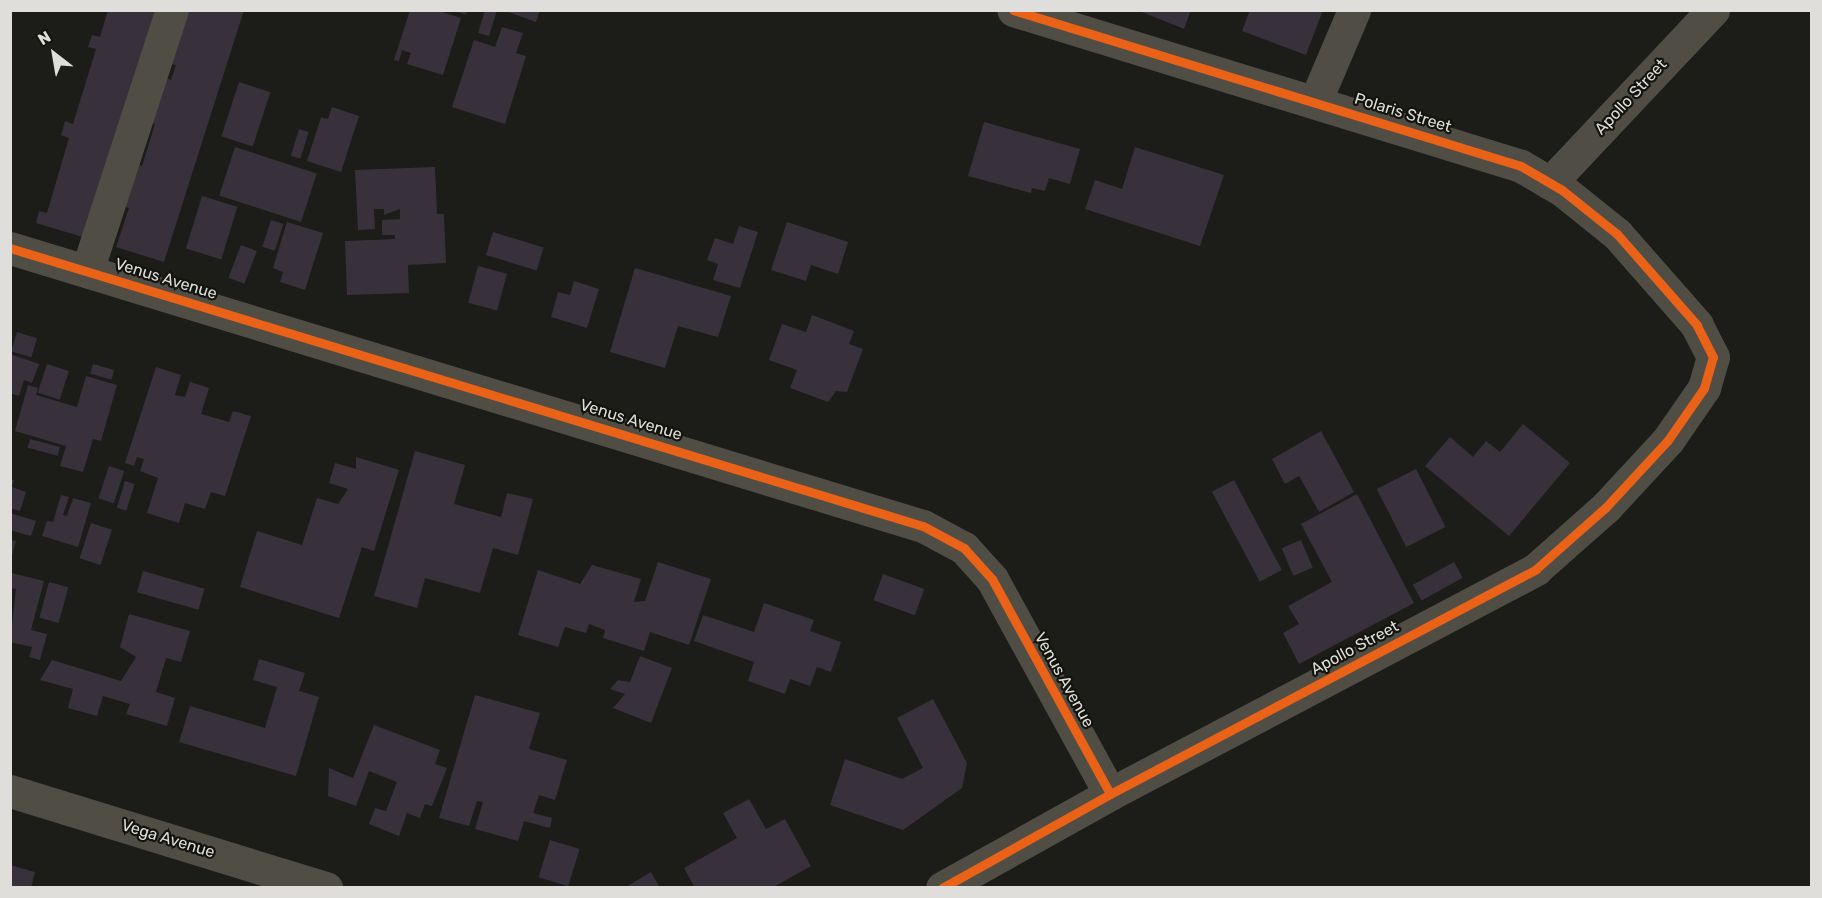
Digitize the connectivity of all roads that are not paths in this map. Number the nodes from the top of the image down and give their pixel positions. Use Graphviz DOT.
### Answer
graph roads {
  1 [pos="172,10"];
  2 [pos="1354,10"];
  3 [pos="1713,10"];
  4 [pos="1017,11"];
  5 [pos="1315,102"];
  6 [pos="1550,183"];
  7 [pos="10,248"];
  8 [pos="87,271"];
  9 [pos="1713,357"];
  10 [pos="10,791"];
  11 [pos="1110,794"];
  12 [pos="326,888"];
  13 [pos="942,888"];
  1 -- 8 [label="street"];
  2 -- 5 [label="street"];
  3 -- 6 [label="street, Apollo Street"];
  4 -- 5 [label="street, Polaris Street"];
  5 -- 6 [label="street, Polaris Street"];
  6 -- 9 [label="street, Polaris Street"];
  7 -- 8 [label="street, Venus Avenue"];
  8 -- 11 [label="street, Venus Avenue"];
  9 -- 11 [label="street, Apollo Street"];
  10 -- 12 [label="street, Vega Avenue"];
  11 -- 13 [label="street, Apollo Street"];
}
